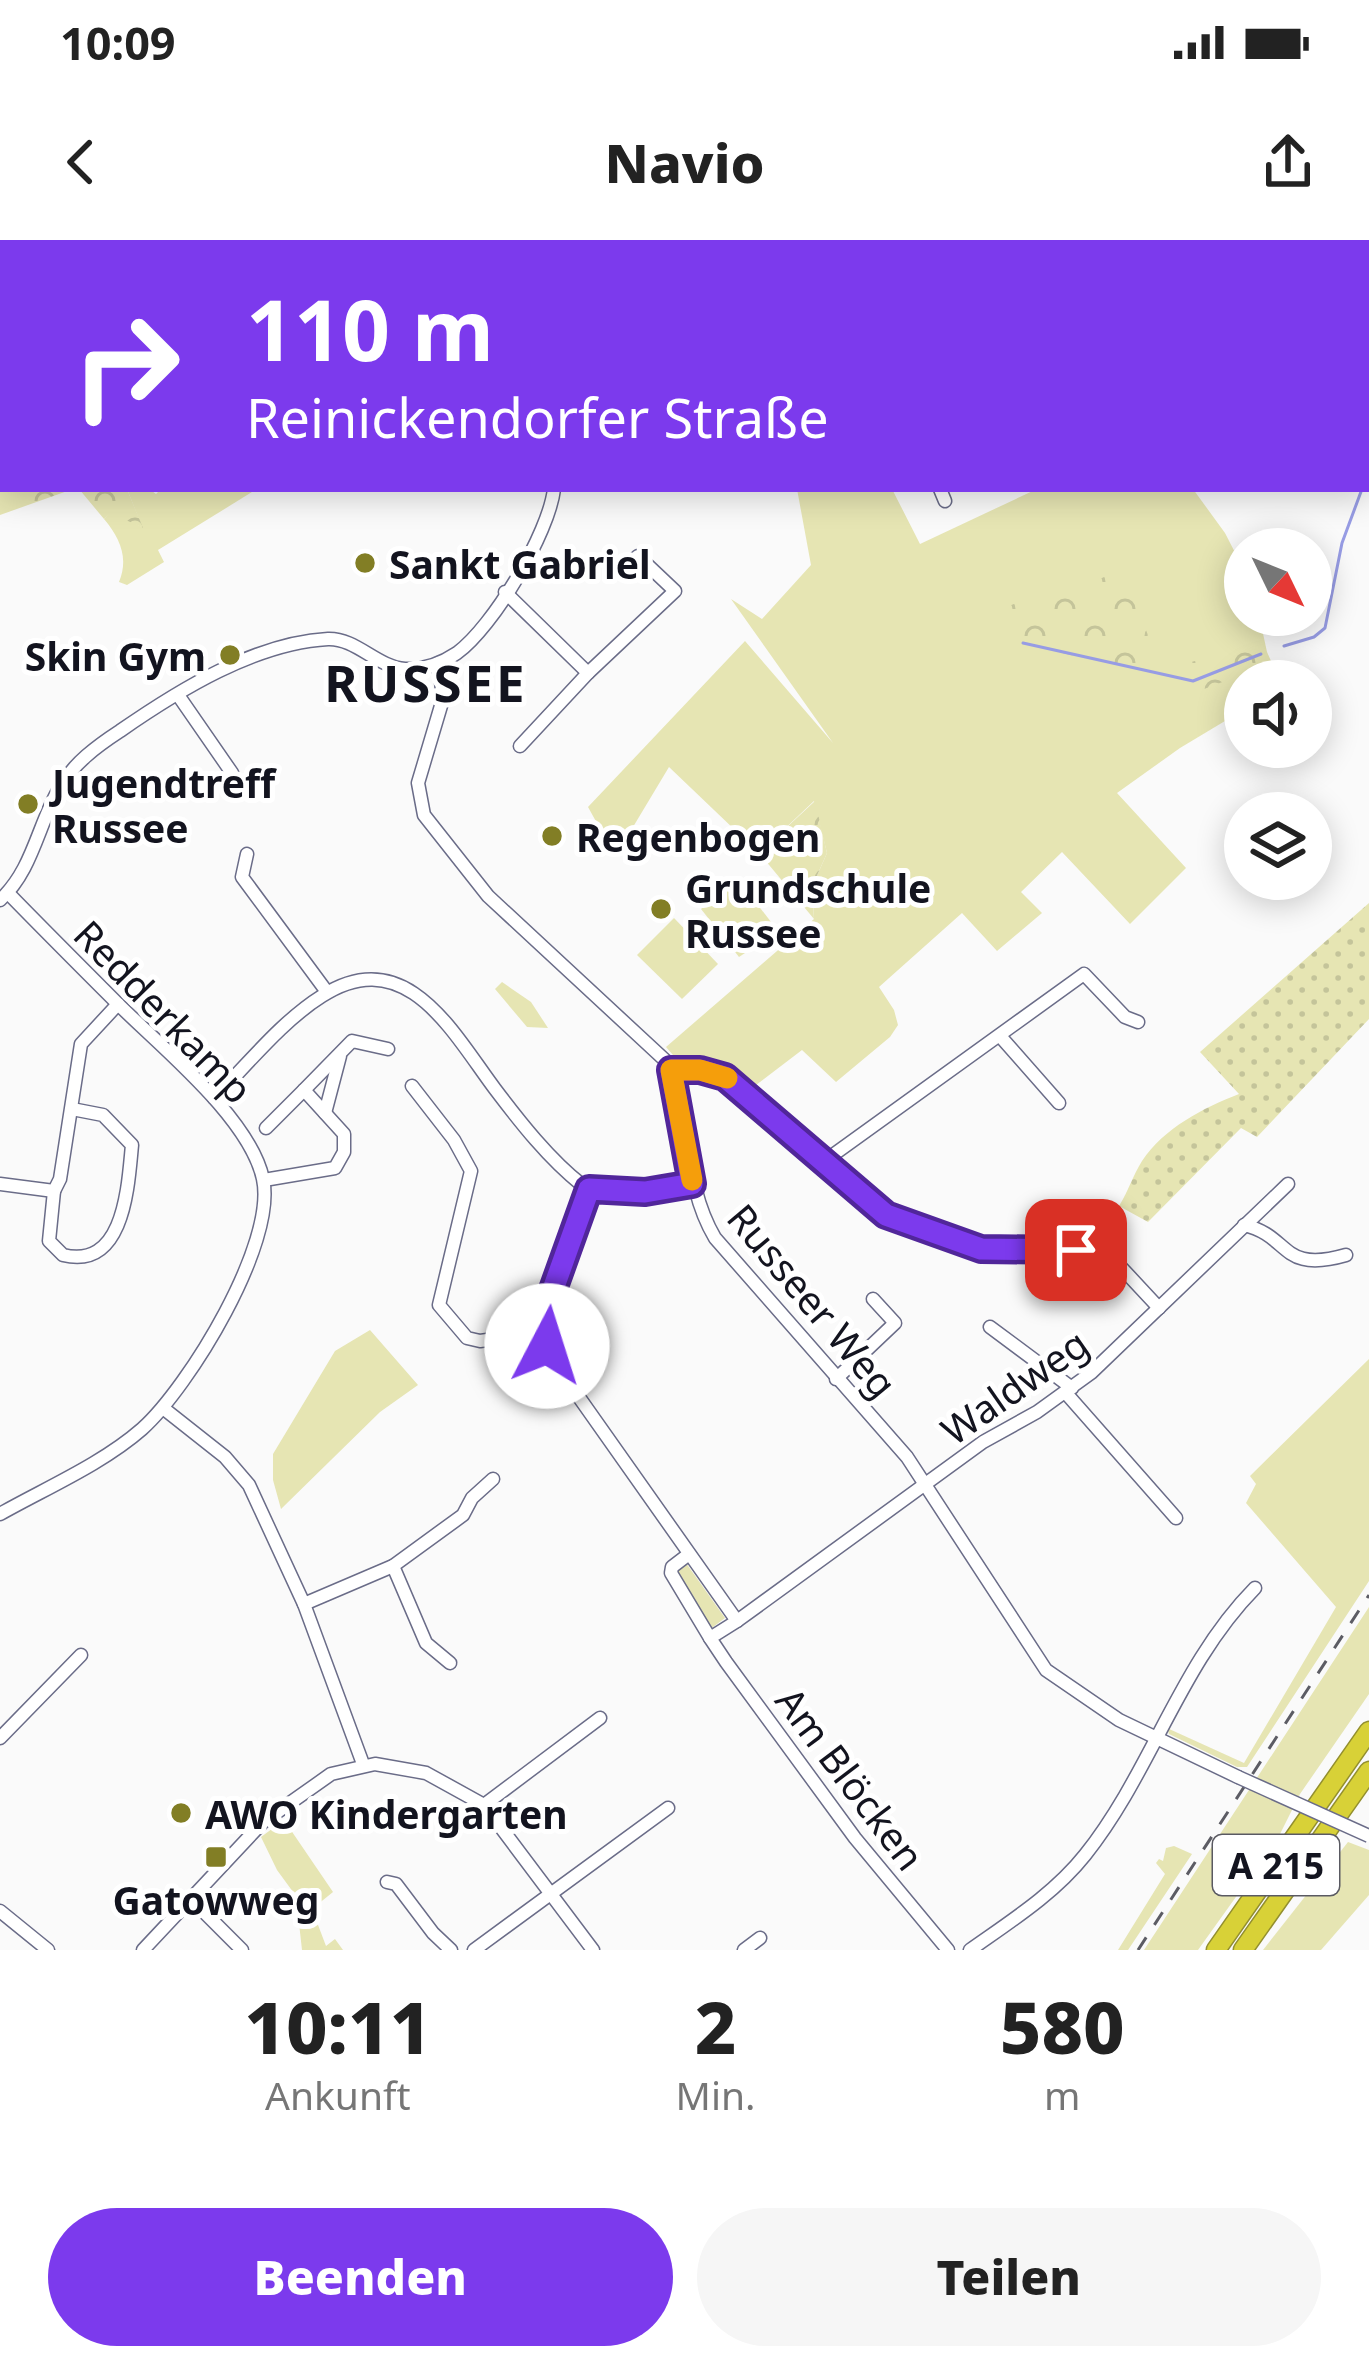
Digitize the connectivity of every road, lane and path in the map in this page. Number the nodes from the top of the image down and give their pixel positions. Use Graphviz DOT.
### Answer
graph roads {
  1 [pos="553,492"];
  2 [pos="624,569"];
  3 [pos="506,592"];
  4 [pos="439,663"];
  5 [pos="589,673"];
  6 [pos="178,695"];
  7 [pos="520,746"];
  8 [pos="232,773"];
  9 [pos="247,854"];
  10 [pos="4,897"];
  11 [pos="327,992"];
  12 [pos="118,1004"];
  13 [pos="1138,1022"];
  14 [pos="1000,1036"];
  15 [pos="388,1049"];
  16 [pos="341,1052"];
  17 [pos="671,1070"];
  18 [pos="412,1086"];
  19 [pos="304,1090"];
  20 [pos="214,1097"];
  21 [pos="1059,1103"];
  22 [pos="72,1109"];
  23 [pos="326,1113"];
  24 [pos="266,1128"];
  25 [pos="826,1160"];
  26 [pos="264,1180"];
  27 [pos="0,1184"];
  28 [pos="692,1184"];
  29 [pos="1288,1184"];
  30 [pos="589,1189"];
  31 [pos="54,1191"];
  32 [pos="1244,1226"];
  33 [pos="1346,1255"];
  34 [pos="873,1299"];
  35 [pos="1160,1308"];
  36 [pos="990,1328"];
  37 [pos="544,1332"];
  38 [pos="836,1379"];
  39 [pos="1068,1390"];
  40 [pos="163,1408"];
  41 [pos="493,1479"];
  42 [pos="926,1485"];
  43 [pos="0,1514"];
  44 [pos="1176,1518"];
  45 [pos="689,1553"];
  46 [pos="393,1566"];
  47 [pos="1255,1588"];
  48 [pos="304,1604"];
  49 [pos="737,1621"];
  50 [pos="710,1639"];
  51 [pos="82,1655"];
  52 [pos="450,1663"];
  53 [pos="600,1718"];
  54 [pos="1369,1731"];
  55 [pos="0,1738"];
  56 [pos="1154,1739"];
  57 [pos="363,1764"];
  58 [pos="1369,1771"];
  59 [pos="484,1805"];
  60 [pos="668,1808"];
  61 [pos="1369,1836"];
  62 [pos="387,1882"];
  63 [pos="551,1897"];
  64 [pos="189,1898"];
  65 [pos="0,1911"];
  66 [pos="760,1938"];
  67 [pos="48,1950"];
  68 [pos="143,1950"];
  69 [pos="242,1950"];
  70 [pos="452,1950"];
  71 [pos="474,1950"];
  72 [pos="592,1950"];
  73 [pos="745,1950"];
  74 [pos="948,1950"];
  75 [pos="970,1950"];
  76 [pos="1216,1950"];
  77 [pos="1243,1950"];
  1 -- 3 [label="street"];
  2 -- 5 [label="street"];
  3 -- 4 [label="street"];
  3 -- 5 [label="street"];
  4 -- 6 [label="street"];
  4 -- 17 [label="street"];
  5 -- 7 [label="street"];
  6 -- 8 [label="street"];
  6 -- 10 [label="street"];
  9 -- 11 [label="street"];
  10 -- 12 [label="street, Redderkamp"];
  11 -- 20 [label="street"];
  11 -- 30 [label="street"];
  12 -- 20 [label="street, Redderkamp"];
  12 -- 22 [label="street"];
  13 -- 14 [label="street"];
  14 -- 21 [label="street"];
  14 -- 25 [label="street"];
  15 -- 16 [label="street"];
  16 -- 19 [label="street, Redderkamp"];
  16 -- 23 [label="street"];
  17 -- 25 [label="street"];
  17 -- 28 [label="street, Russeer Weg"];
  18 -- 37 [label="street"];
  19 -- 23 [label="street, Redderkamp"];
  19 -- 24 [label="street, Redderkamp"];
  20 -- 26 [label="street, Redderkamp"];
  22 -- 31 [label="street"];
  22 -- 31 [label="street"];
  23 -- 26 [label="street"];
  25 -- 35 [label="street"];
  26 -- 40 [label="street"];
  27 -- 31 [label="street"];
  28 -- 30 [label="street"];
  28 -- 38 [label="street, Russeer Weg"];
  29 -- 32 [label="street, Waldweg"];
  30 -- 37 [label="street"];
  32 -- 33 [label="street"];
  32 -- 35 [label="street, Waldweg"];
  34 -- 38 [label="street"];
  35 -- 39 [label="street, Waldweg"];
  36 -- 39 [label="street"];
  37 -- 45 [label="street"];
  38 -- 42 [label="street, Russeer Weg"];
  39 -- 42 [label="street, Waldweg"];
  39 -- 44 [label="street"];
  40 -- 43 [label="street"];
  40 -- 48 [label="street"];
  41 -- 46 [label="street"];
  42 -- 49 [label="street, Waldweg"];
  42 -- 56 [label="street, Russeer Weg"];
  45 -- 49 [label="street"];
  45 -- 50 [label="street, Am Blöcken"];
  46 -- 48 [label="street"];
  46 -- 52 [label="street"];
  47 -- 56 [label="street"];
  48 -- 57 [label="street"];
  49 -- 50 [label="street"];
  50 -- 74 [label="street, Am Blöcken"];
  51 -- 55 [label="street"];
  53 -- 59 [label="street"];
  54 -- 76 [label="highway, A 215"];
  56 -- 61 [label="street, Russeer Weg, bridge"];
  56 -- 75 [label="street"];
  57 -- 59 [label="street"];
  57 -- 64 [label="street"];
  58 -- 77 [label="highway, A 215"];
  59 -- 63 [label="street"];
  60 -- 63 [label="street"];
  62 -- 70 [label="street"];
  63 -- 71 [label="street"];
  63 -- 72 [label="street"];
  64 -- 68 [label="street"];
  64 -- 69 [label="street"];
  65 -- 67 [label="street"];
  66 -- 73 [label="street"];
}
